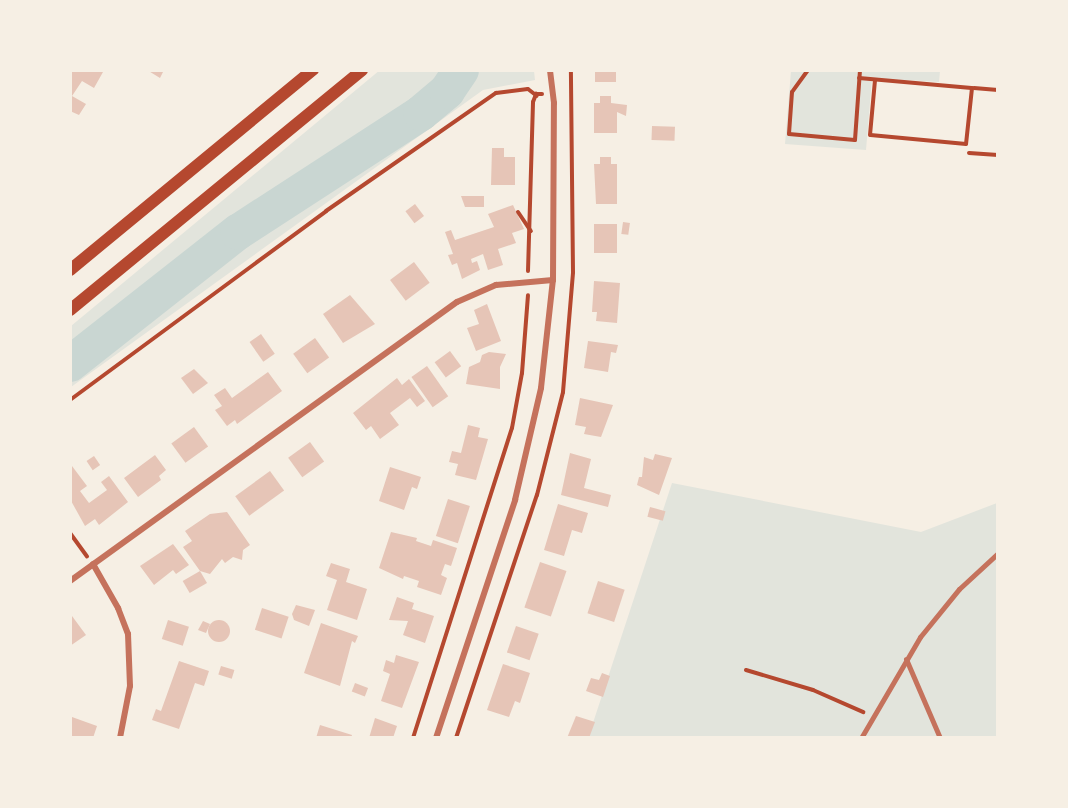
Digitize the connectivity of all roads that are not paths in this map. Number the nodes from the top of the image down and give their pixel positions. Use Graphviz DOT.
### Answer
graph roads {
  1 [pos="313,70"];
  2 [pos="362,70"];
  3 [pos="550,70"];
  4 [pos="70,270"];
  5 [pos="553,280"];
  6 [pos="70,310"];
  7 [pos="998,553"];
  8 [pos="93,564"];
  9 [pos="70,581"];
  10 [pos="906,659"];
  11 [pos="120,738"];
  12 [pos="436,738"];
  13 [pos="861,738"];
  14 [pos="940,738"];
  1 -- 4 [label="main road"];
  2 -- 6 [label="main road"];
  3 -- 5 [label="street"];
  5 -- 8 [label="street"];
  5 -- 12 [label="street"];
  7 -- 10 [label="street"];
  8 -- 9 [label="street"];
  8 -- 11 [label="street"];
  10 -- 13 [label="street"];
  10 -- 14 [label="street"];
}
